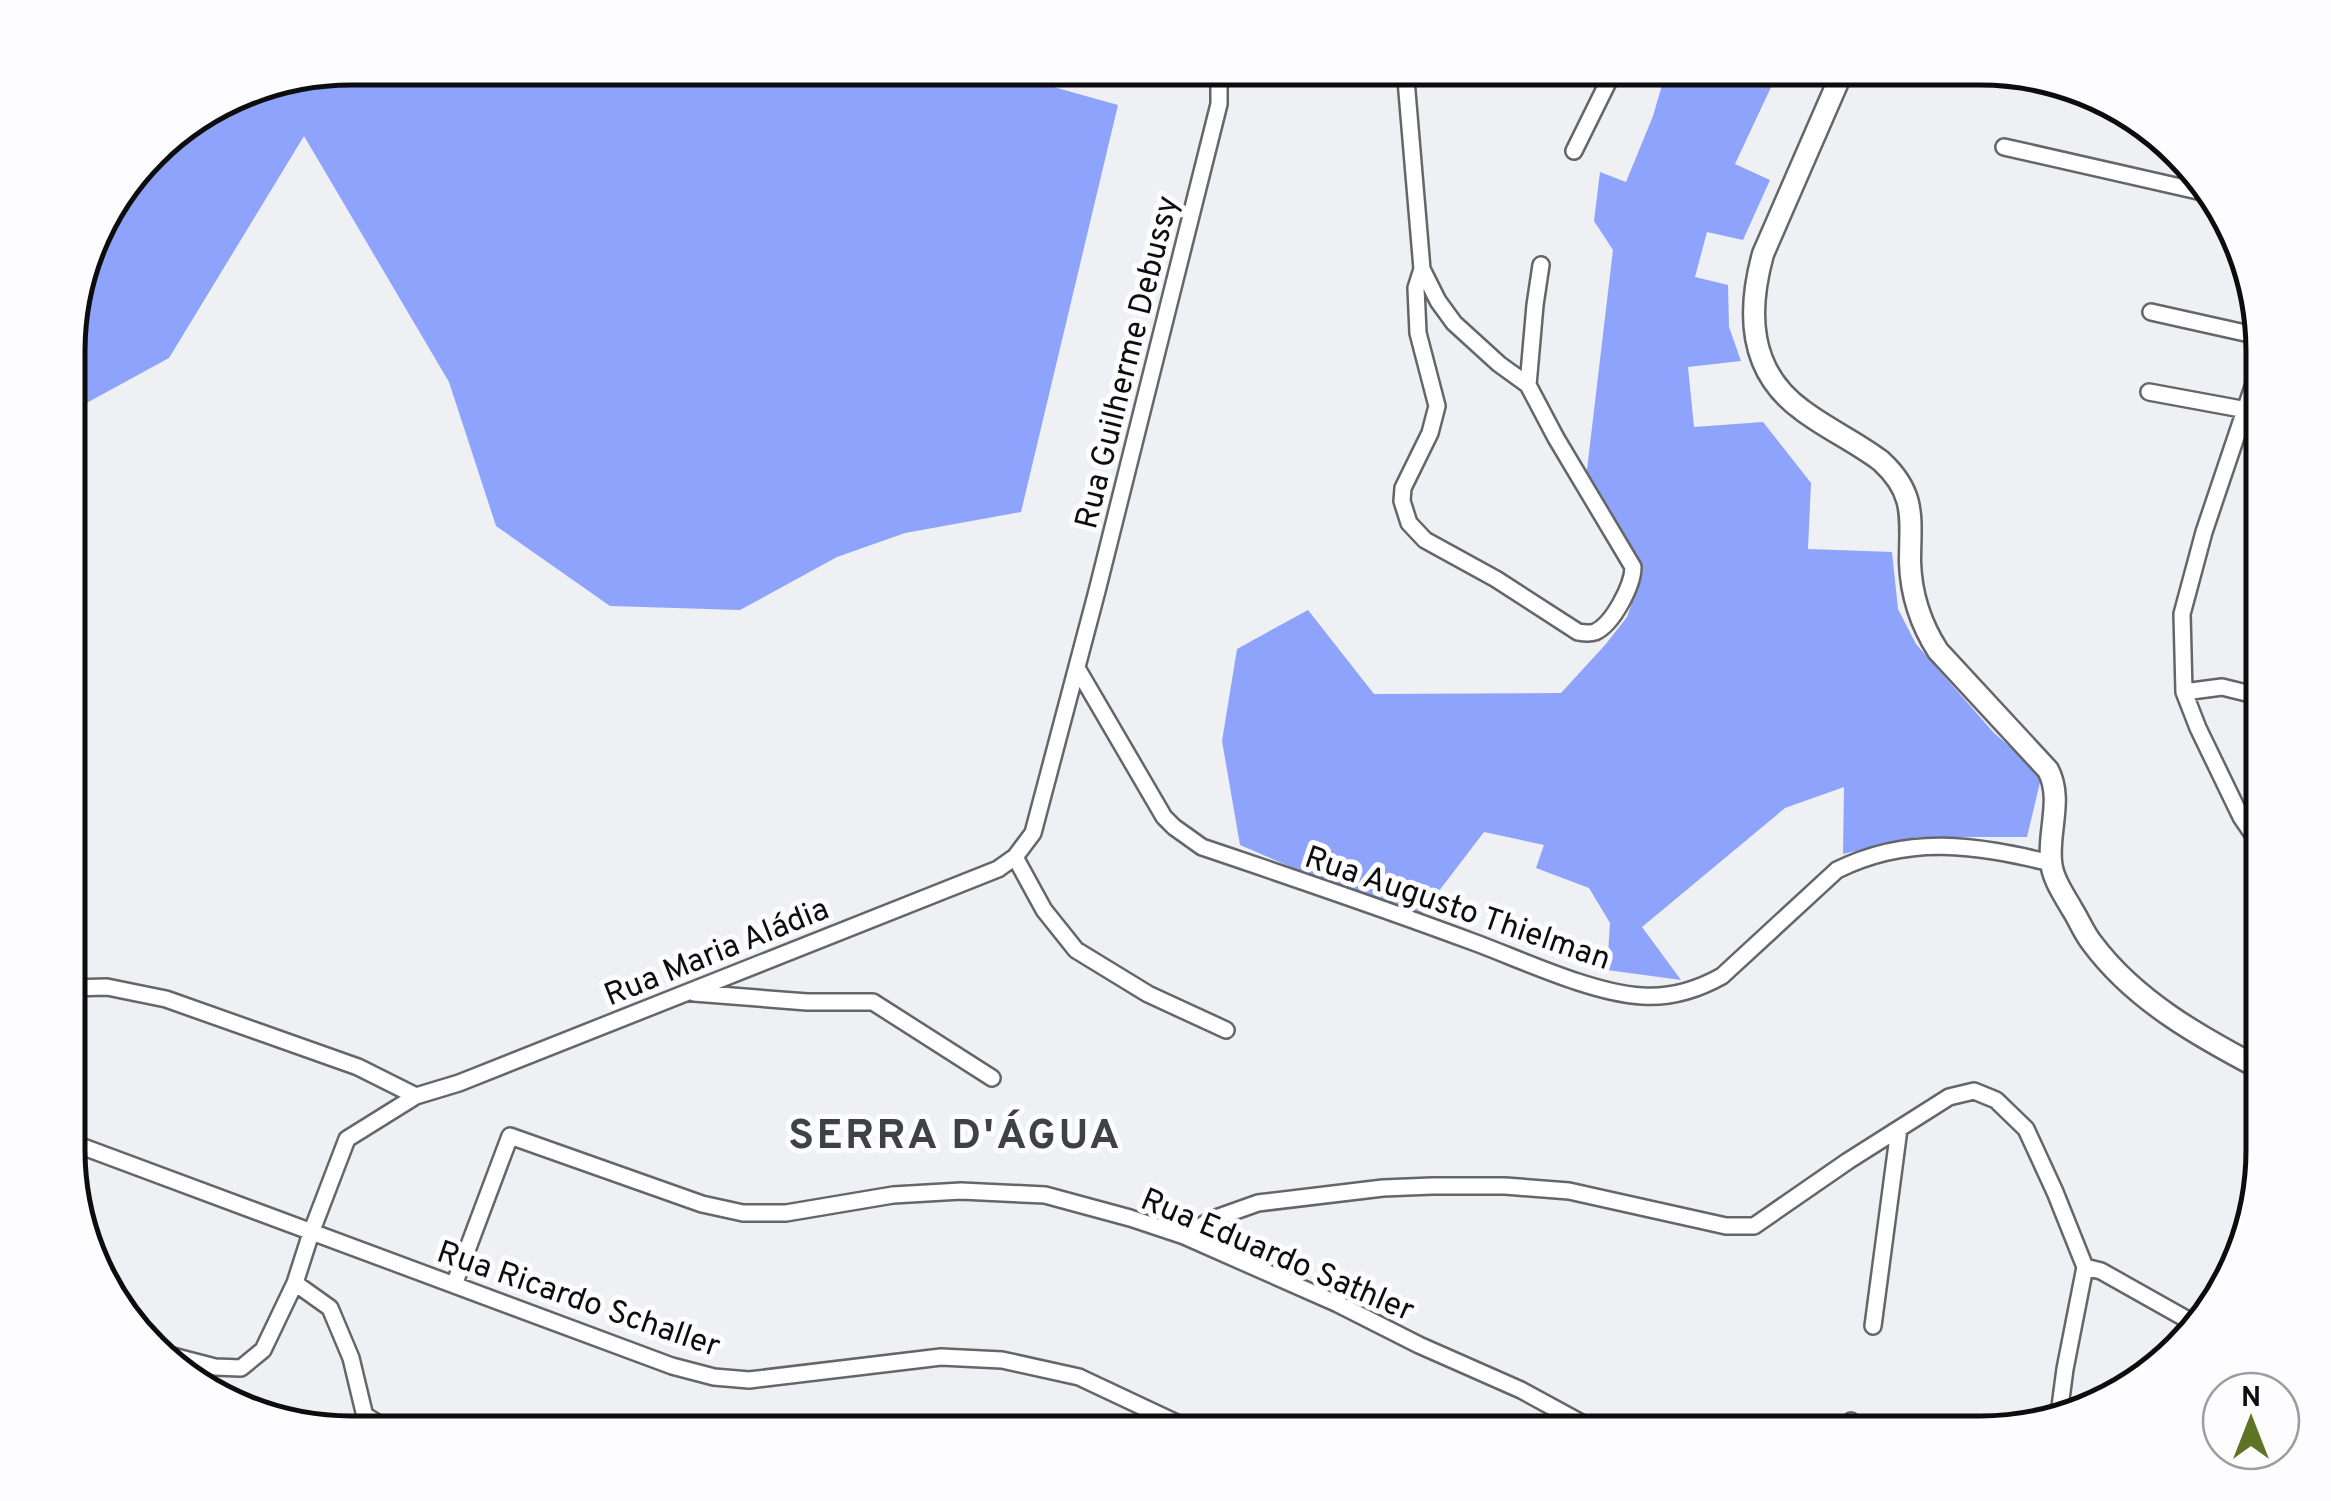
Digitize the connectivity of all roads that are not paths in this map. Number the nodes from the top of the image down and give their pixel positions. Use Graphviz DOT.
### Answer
graph roads {
  1 [pos="1219,85"];
  2 [pos="1406,85"];
  3 [pos="1606,85"];
  4 [pos="1837,85"];
  5 [pos="2004,147"];
  6 [pos="1574,151"];
  7 [pos="2190,189"];
  8 [pos="1541,265"];
  9 [pos="1422,269"];
  10 [pos="2151,312"];
  11 [pos="2245,333"];
  12 [pos="1528,384"];
  13 [pos="2148,392"];
  14 [pos="2244,409"];
  15 [pos="1077,668"];
  16 [pos="2184,692"];
  17 [pos="2245,693"];
  18 [pos="2245,823"];
  19 [pos="1015,857"];
  20 [pos="2050,862"];
  21 [pos="85,988"];
  22 [pos="687,992"];
  23 [pos="1226,1030"];
  24 [pos="2245,1060"];
  25 [pos="992,1078"];
  26 [pos="416,1096"];
  27 [pos="1899,1129"];
  28 [pos="85,1148"];
  29 [pos="311,1233"];
  30 [pos="1184,1236"];
  31 [pos="2085,1267"];
  32 [pos="295,1283"];
  33 [pos="454,1285"];
  34 [pos="2186,1318"];
  35 [pos="1873,1326"];
  36 [pos="189,1360"];
  37 [pos="2061,1403"];
  38 [pos="1567,1415"];
  39 [pos="366,1416"];
  40 [pos="1161,1416"];
  1 -- 15 [label="street, Rua Guilherme Debussy"];
  2 -- 9 [label="street"];
  3 -- 6 [label="street"];
  4 -- 20 [label="street"];
  5 -- 7 [label="street"];
  8 -- 12 [label="street"];
  9 -- 12 [label="street"];
  9 -- 12 [label="street"];
  10 -- 11 [label="street"];
  13 -- 14 [label="street"];
  14 -- 16 [label="street"];
  15 -- 19 [label="street"];
  15 -- 20 [label="street, Rua Augusto Thielman"];
  16 -- 17 [label="street"];
  16 -- 18 [label="street"];
  19 -- 22 [label="street, Rua Maria Aládia"];
  19 -- 23 [label="street"];
  20 -- 24 [label="street"];
  21 -- 26 [label="street"];
  22 -- 25 [label="street"];
  22 -- 26 [label="street, Rua Maria Aládia"];
  26 -- 29 [label="street, Rua Maria Aládia"];
  27 -- 30 [label="street"];
  27 -- 31 [label="street"];
  27 -- 35 [label="street"];
  28 -- 29 [label="street, Rua Ricardo Schaller"];
  29 -- 32 [label="street, Rua Maria Aládia"];
  29 -- 33 [label="street, Rua Ricardo Schaller"];
  30 -- 33 [label="street, Rua Eduardo Sathler"];
  30 -- 38 [label="street, Rua Eduardo Sathler"];
  31 -- 34 [label="street"];
  31 -- 37 [label="street"];
  32 -- 36 [label="street, Rua Maria Aládia"];
  32 -- 39 [label="street"];
  33 -- 40 [label="street, Rua Ricardo Schaller"];
}
